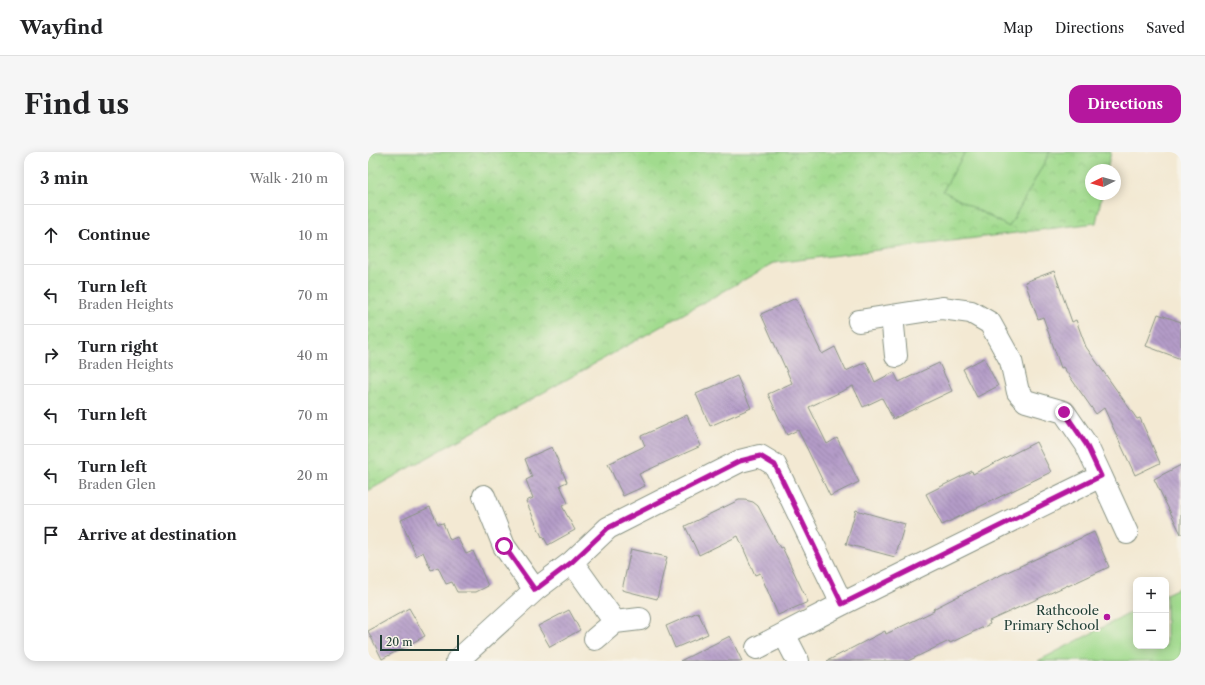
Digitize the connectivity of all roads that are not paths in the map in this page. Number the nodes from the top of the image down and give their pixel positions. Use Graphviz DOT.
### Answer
graph roads {
  1 [pos="892,316"];
  2 [pos="859,321"];
  3 [pos="896,356"];
  4 [pos="1101,476"];
  5 [pos="484,496"];
  6 [pos="1127,533"];
  7 [pos="572,562"];
  8 [pos="535,590"];
  9 [pos="842,604"];
  10 [pos="640,619"];
  11 [pos="615,622"];
  12 [pos="784,634"];
  13 [pos="595,639"];
  14 [pos="757,648"];
  15 [pos="458,661"];
  16 [pos="798,661"];
  1 -- 2 [label="street"];
  1 -- 3 [label="street"];
  1 -- 4 [label="street"];
  4 -- 6 [label="street"];
  4 -- 9 [label="street"];
  5 -- 8 [label="street"];
  7 -- 8 [label="street"];
  7 -- 9 [label="street"];
  7 -- 11 [label="street"];
  8 -- 15 [label="street"];
  9 -- 12 [label="street"];
  10 -- 11 [label="street"];
  11 -- 13 [label="street"];
  12 -- 14 [label="street"];
  12 -- 16 [label="street"];
}
